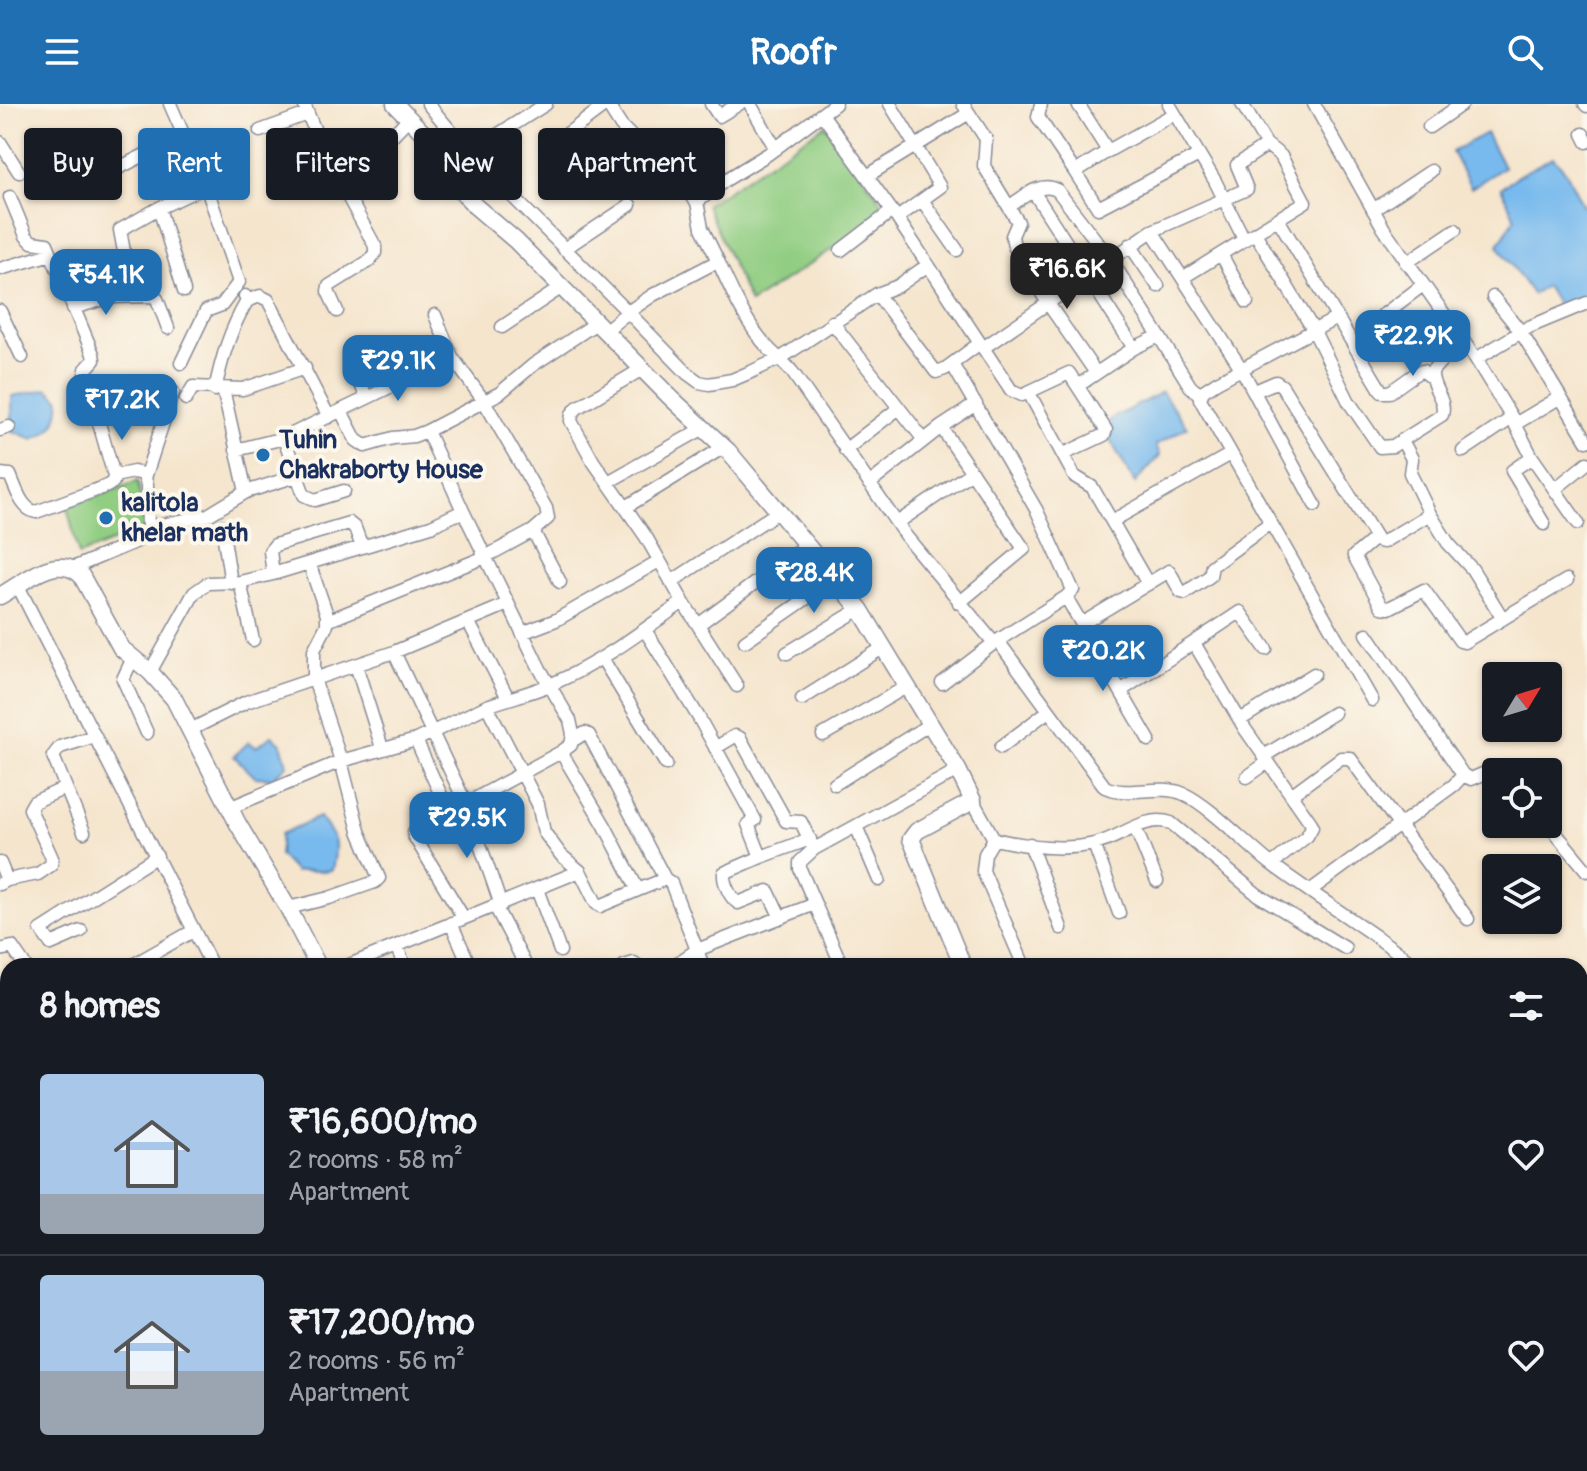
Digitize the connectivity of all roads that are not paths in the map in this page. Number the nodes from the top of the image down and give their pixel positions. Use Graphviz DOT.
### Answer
graph roads {
  1 [pos="170,104"];
  2 [pos="395,104"];
  3 [pos="428,104"];
  4 [pos="546,104"];
  5 [pos="607,104"];
  6 [pos="711,104"];
  7 [pos="739,104"];
  8 [pos="750,104"];
  9 [pos="835,104"];
  10 [pos="890,104"];
  11 [pos="1041,104"];
  12 [pos="1078,104"];
  13 [pos="1242,104"];
  14 [pos="1314,104"];
  15 [pos="1462,104"];
  16 [pos="966,108"];
  17 [pos="306,109"];
  18 [pos="1172,109"];
  19 [pos="822,114"];
  20 [pos="409,118"];
  21 [pos="1429,127"];
  22 [pos="179,128"];
  23 [pos="448,128"];
  24 [pos="508,128"];
  25 [pos="575,128"];
  26 [pos="398,129"];
  27 [pos="260,131"];
  28 [pos="0,142"];
  29 [pos="1267,145"];
  30 [pos="916,146"];
  31 [pos="776,149"];
  32 [pos="1108,151"];
  33 [pos="1199,155"];
  34 [pos="1431,171"];
  35 [pos="19,172"];
  36 [pos="1075,172"];
  37 [pos="867,176"];
  38 [pos="1033,191"];
  39 [pos="10,197"];
  40 [pos="1224,198"];
  41 [pos="176,200"];
  42 [pos="211,200"];
  43 [pos="516,200"];
  44 [pos="922,200"];
  45 [pos="697,202"];
  46 [pos="630,205"];
  47 [pos="1010,206"];
  48 [pos="159,208"];
  49 [pos="1373,210"];
  50 [pos="895,214"];
  51 [pos="1278,219"];
  52 [pos="1455,230"];
  53 [pos="1152,231"];
  54 [pos="1249,236"];
  55 [pos="1130,245"];
  56 [pos="564,249"];
  57 [pos="841,250"];
  58 [pos="957,250"];
  59 [pos="51,254"];
  60 [pos="1221,254"];
  61 [pos="1111,260"];
  62 [pos="718,261"];
  63 [pos="1406,263"];
  64 [pos="928,265"];
  65 [pos="0,269"];
  66 [pos="1089,275"];
  67 [pos="1184,277"];
  68 [pos="239,282"];
  69 [pos="1423,285"];
  70 [pos="1158,286"];
  71 [pos="562,287"];
  72 [pos="184,291"];
  73 [pos="877,294"];
  74 [pos="132,295"];
  75 [pos="1493,297"];
  76 [pos="247,301"];
  77 [pos="1047,302"];
  78 [pos="1247,302"];
  79 [pos="1587,303"];
  80 [pos="73,308"];
  81 [pos="0,311"];
  82 [pos="337,311"];
  83 [pos="435,315"];
  84 [pos="1337,318"];
  85 [pos="1379,318"];
  86 [pos="613,321"];
  87 [pos="832,322"];
  88 [pos="502,327"];
  89 [pos="168,328"];
  90 [pos="1314,331"];
  91 [pos="1521,332"];
  92 [pos="1159,336"];
  93 [pos="1464,342"];
  94 [pos="982,345"];
  95 [pos="1134,348"];
  96 [pos="22,357"];
  97 [pos="452,357"];
  98 [pos="781,358"];
  99 [pos="1476,359"];
  100 [pos="181,363"];
  101 [pos="952,364"];
  102 [pos="353,367"];
  103 [pos="305,368"];
  104 [pos="1241,368"];
  105 [pos="642,369"];
  106 [pos="1096,373"];
  107 [pos="1431,377"];
  108 [pos="1079,385"];
  109 [pos="219,389"];
  110 [pos="1255,391"];
  111 [pos="173,392"];
  112 [pos="1029,393"];
  113 [pos="1200,395"];
  114 [pos="367,398"];
  115 [pos="1559,398"];
  116 [pos="186,399"];
  117 [pos="484,401"];
  118 [pos="976,404"];
  119 [pos="899,408"];
  120 [pos="335,414"];
  121 [pos="1513,421"];
  122 [pos="941,427"];
  123 [pos="704,428"];
  124 [pos="427,431"];
  125 [pos="284,438"];
  126 [pos="924,440"];
  127 [pos="1402,440"];
  128 [pos="1587,441"];
  129 [pos="724,447"];
  130 [pos="236,450"];
  131 [pos="845,450"];
  132 [pos="1463,451"];
  133 [pos="1064,454"];
  134 [pos="1231,454"];
  135 [pos="1532,457"];
  136 [pos="1587,463"];
  137 [pos="972,472"];
  138 [pos="0,474"];
  139 [pos="114,476"];
  140 [pos="296,476"];
  141 [pos="145,478"];
  142 [pos="608,482"];
  143 [pos="869,484"];
  144 [pos="1555,489"];
  145 [pos="344,491"];
  146 [pos="246,492"];
  147 [pos="1315,505"];
  148 [pos="626,507"];
  149 [pos="463,511"];
  150 [pos="778,512"];
  151 [pos="1430,514"];
  152 [pos="1112,521"];
  153 [pos="897,523"];
  154 [pos="1270,523"];
  155 [pos="1578,523"];
  156 [pos="1544,524"];
  157 [pos="222,526"];
  158 [pos="148,528"];
  159 [pos="533,531"];
  160 [pos="1375,538"];
  161 [pos="805,546"];
  162 [pos="362,547"];
  163 [pos="485,557"];
  164 [pos="659,561"];
  165 [pos="309,563"];
  166 [pos="73,568"];
  167 [pos="273,574"];
  168 [pos="833,580"];
  169 [pos="1567,580"];
  170 [pos="236,582"];
  171 [pos="560,582"];
  172 [pos="671,582"];
  173 [pos="1148,584"];
  174 [pos="18,586"];
  175 [pos="0,596"];
  176 [pos="1066,597"];
  177 [pos="683,602"];
  178 [pos="959,603"];
  179 [pos="508,604"];
  180 [pos="860,609"];
  181 [pos="1503,619"];
  182 [pos="327,621"];
  183 [pos="468,621"];
  184 [pos="1083,623"];
  185 [pos="698,625"];
  186 [pos="645,630"];
  187 [pos="522,633"];
  188 [pos="1367,634"];
  189 [pos="253,640"];
  190 [pos="745,641"];
  191 [pos="996,642"];
  192 [pos="1194,643"];
  193 [pos="884,647"];
  194 [pos="1266,649"];
  195 [pos="394,652"];
  196 [pos="787,653"];
  197 [pos="602,658"];
  198 [pos="132,660"];
  199 [pos="356,665"];
  200 [pos="150,672"];
  201 [pos="1314,674"];
  202 [pos="314,679"];
  203 [pos="942,683"];
  204 [pos="549,686"];
  205 [pos="737,686"];
  206 [pos="906,687"];
  207 [pos="1122,690"];
  208 [pos="508,698"];
  209 [pos="802,699"];
  210 [pos="1372,700"];
  211 [pos="487,706"];
  212 [pos="1047,712"];
  213 [pos="1334,713"];
  214 [pos="1240,720"];
  215 [pos="930,724"];
  216 [pos="190,730"];
  217 [pos="433,732"];
  218 [pos="147,733"];
  219 [pos="823,735"];
  220 [pos="95,736"];
  221 [pos="416,740"];
  222 [pos="1149,740"];
  223 [pos="572,741"];
  224 [pos="1001,747"];
  225 [pos="382,748"];
  226 [pos="715,748"];
  227 [pos="561,752"];
  228 [pos="1266,759"];
  229 [pos="341,761"];
  230 [pos="666,764"];
  231 [pos="958,770"];
  232 [pos="522,773"];
  233 [pos="1482,774"];
  234 [pos="1463,775"];
  235 [pos="1247,777"];
  236 [pos="835,784"];
  237 [pos="65,788"];
  238 [pos="1291,795"];
  239 [pos="973,801"];
  240 [pos="466,804"];
  241 [pos="229,808"];
  242 [pos="449,813"];
  243 [pos="1399,823"];
  244 [pos="856,826"];
  245 [pos="1135,827"];
  246 [pos="84,832"];
  247 [pos="1560,838"];
  248 [pos="994,839"];
  249 [pos="812,844"];
  250 [pos="1030,844"];
  251 [pos="1094,844"];
  252 [pos="157,856"];
  253 [pos="761,857"];
  254 [pos="0,863"];
  255 [pos="1272,864"];
  256 [pos="580,871"];
  257 [pos="1587,871"];
  258 [pos="665,879"];
  259 [pos="879,880"];
  260 [pos="1157,881"];
  261 [pos="4,882"];
  262 [pos="537,889"];
  263 [pos="638,890"];
  264 [pos="1311,890"];
  265 [pos="815,904"];
  266 [pos="498,906"];
  267 [pos="288,908"];
  268 [pos="1119,913"];
  269 [pos="781,918"];
  270 [pos="1468,919"];
  271 [pos="457,920"];
  272 [pos="1061,928"];
  273 [pos="81,931"];
  274 [pos="193,931"];
  275 [pos="396,946"];
  276 [pos="1345,948"];
  277 [pos="0,950"];
  278 [pos="697,950"];
  279 [pos="560,951"];
  280 [pos="20,958"];
  281 [pos="145,958"];
  282 [pos="208,958"];
  283 [pos="314,958"];
  284 [pos="367,958"];
  285 [pos="401,958"];
  286 [pos="468,958"];
  287 [pos="522,958"];
  288 [pos="685,958"];
  289 [pos="700,958"];
  290 [pos="839,958"];
  291 [pos="960,958"];
  292 [pos="1021,958"];
  293 [pos="1405,958"];
  1 -- 22 [label="street"];
  2 -- 20 [label="street"];
  3 -- 23 [label="street"];
  4 -- 24 [label="street"];
  5 -- 25 [label="street"];
  5 -- 45 [label="street"];
  6 -- 7 [label="street"];
  8 -- 31 [label="street"];
  9 -- 19 [label="street"];
  10 -- 30 [label="street"];
  11 -- 36 [label="street"];
  12 -- 32 [label="street"];
  13 -- 29 [label="street"];
  14 -- 49 [label="street"];
  15 -- 21 [label="street"];
  16 -- 30 [label="street"];
  16 -- 47 [label="street"];
  17 -- 27 [label="street"];
  17 -- 82 [label="street"];
  18 -- 32 [label="street"];
  18 -- 33 [label="street"];
  19 -- 31 [label="street"];
  19 -- 37 [label="street"];
  20 -- 26 [label="street"];
  20 -- 71 [label="street"];
  28 -- 35 [label="street"];
  29 -- 40 [label="street"];
  29 -- 51 [label="street"];
  30 -- 37 [label="street"];
  30 -- 44 [label="street"];
  31 -- 45 [label="street"];
  32 -- 36 [label="street"];
  33 -- 36 [label="street"];
  33 -- 40 [label="street"];
  34 -- 49 [label="street"];
  37 -- 50 [label="street"];
  38 -- 47 [label="street"];
  38 -- 61 [label="street"];
  38 -- 66 [label="street"];
  39 -- 59 [label="street"];
  40 -- 53 [label="street"];
  40 -- 54 [label="street"];
  41 -- 48 [label="street"];
  42 -- 68 [label="street"];
  43 -- 56 [label="street"];
  44 -- 50 [label="street"];
  44 -- 58 [label="street"];
  45 -- 62 [label="street"];
  46 -- 56 [label="street"];
  47 -- 77 [label="street"];
  48 -- 72 [label="street"];
  48 -- 74 [label="street"];
  49 -- 63 [label="street"];
  50 -- 57 [label="street"];
  50 -- 64 [label="street"];
  51 -- 54 [label="street"];
  51 -- 84 [label="street"];
  52 -- 63 [label="street"];
  53 -- 55 [label="street"];
  53 -- 67 [label="street"];
  54 -- 60 [label="street"];
  54 -- 90 [label="street"];
  55 -- 61 [label="street"];
  55 -- 70 [label="street"];
  56 -- 86 [label="street"];
  59 -- 65 [label="street"];
  59 -- 80 [label="street"];
  60 -- 67 [label="street"];
  60 -- 78 [label="street"];
  61 -- 66 [label="street"];
  61 -- 92 [label="street"];
  62 -- 86 [label="street"];
  62 -- 98 [label="street"];
  63 -- 69 [label="street"];
  64 -- 73 [label="street"];
  64 -- 94 [label="street"];
  66 -- 77 [label="street"];
  66 -- 95 [label="street"];
  67 -- 104 [label="street"];
  68 -- 76 [label="street"];
  68 -- 100 [label="street"];
  69 -- 85 [label="street"];
  69 -- 93 [label="street"];
  71 -- 86 [label="street"];
  71 -- 88 [label="street"];
  73 -- 87 [label="street"];
  73 -- 101 [label="street"];
  74 -- 80 [label="street"];
  74 -- 89 [label="street"];
  75 -- 91 [label="street"];
  76 -- 103 [label="street"];
  76 -- 109 [label="street"];
  77 -- 94 [label="street"];
  77 -- 106 [label="street"];
  79 -- 91 [label="street"];
  80 -- 139 [label="street"];
  81 -- 96 [label="street"];
  83 -- 97 [label="street"];
  84 -- 90 [label="street"];
  84 -- 107 [label="street"];
  86 -- 98 [label="street"];
  86 -- 105 [label="street"];
  86 -- 117 [label="street"];
  87 -- 98 [label="street"];
  87 -- 119 [label="street"];
  90 -- 104 [label="street"];
  90 -- 127 [label="street"];
  91 -- 99 [label="street"];
  91 -- 115 [label="street"];
  92 -- 95 [label="street"];
  92 -- 113 [label="street"];
  93 -- 99 [label="street"];
  93 -- 107 [label="street"];
  94 -- 101 [label="street"];
  94 -- 112 [label="street"];
  95 -- 106 [label="street"];
  97 -- 114 [label="street"];
  97 -- 117 [label="street"];
  98 -- 131 [label="street"];
  99 -- 121 [label="street"];
  101 -- 118 [label="street"];
  102 -- 114 [label="street"];
  103 -- 109 [label="street"];
  103 -- 120 [label="street"];
  104 -- 110 [label="street"];
  104 -- 113 [label="street"];
  105 -- 123 [label="street"];
  105 -- 142 [label="street"];
  106 -- 108 [label="street"];
  107 -- 127 [label="street"];
  108 -- 112 [label="street"];
  108 -- 133 [label="street"];
  109 -- 116 [label="street"];
  109 -- 130 [label="street"];
  110 -- 147 [label="street"];
  110 -- 160 [label="street"];
  111 -- 141 [label="street"];
  112 -- 133 [label="street"];
  113 -- 134 [label="street"];
  114 -- 120 [label="street"];
  115 -- 121 [label="street"];
  115 -- 128 [label="street"];
  117 -- 124 [label="street"];
  117 -- 159 [label="street"];
  118 -- 122 [label="street"];
  118 -- 176 [label="street"];
  119 -- 126 [label="street"];
  119 -- 131 [label="street"];
  120 -- 124 [label="street"];
  120 -- 125 [label="street"];
  121 -- 132 [label="street"];
  121 -- 135 [label="street"];
  122 -- 126 [label="street"];
  122 -- 137 [label="street"];
  123 -- 129 [label="street"];
  123 -- 142 [label="street"];
  124 -- 149 [label="street"];
  125 -- 130 [label="street"];
  125 -- 140 [label="street"];
  126 -- 143 [label="street"];
  127 -- 151 [label="street"];
  129 -- 148 [label="street"];
  129 -- 150 [label="street"];
  130 -- 146 [label="street"];
  131 -- 143 [label="street"];
  133 -- 152 [label="street"];
  134 -- 152 [label="street"];
  134 -- 154 [label="street"];
  135 -- 144 [label="street"];
  135 -- 156 [label="street"];
  136 -- 144 [label="street"];
  137 -- 153 [label="street"];
  137 -- 178 [label="street"];
  138 -- 139 [label="street"];
  139 -- 141 [label="street"];
  140 -- 145 [label="street"];
  140 -- 146 [label="street"];
  141 -- 158 [label="street"];
  142 -- 148 [label="street"];
  143 -- 153 [label="street"];
  144 -- 155 [label="street"];
  146 -- 158 [label="street"];
  148 -- 164 [label="street"];
  149 -- 162 [label="street"];
  149 -- 163 [label="street"];
  150 -- 161 [label="street"];
  150 -- 172 [label="street"];
  151 -- 160 [label="street"];
  151 -- 181 [label="street"];
  152 -- 173 [label="street"];
  153 -- 178 [label="street"];
  154 -- 173 [label="street"];
  154 -- 210 [label="street"];
  157 -- 170 [label="street"];
  158 -- 166 [label="street"];
  159 -- 163 [label="street"];
  159 -- 171 [label="street"];
  160 -- 181 [label="street"];
  161 -- 168 [label="street"];
  161 -- 185 [label="street"];
  162 -- 165 [label="street"];
  162 -- 167 [label="street"];
  163 -- 179 [label="street"];
  163 -- 182 [label="street"];
  164 -- 172 [label="street"];
  164 -- 187 [label="street"];
  165 -- 167 [label="street"];
  165 -- 182 [label="street"];
  166 -- 174 [label="street"];
  166 -- 198 [label="street"];
  167 -- 170 [label="street"];
  168 -- 180 [label="street"];
  168 -- 190 [label="street"];
  169 -- 181 [label="street"];
  170 -- 189 [label="street"];
  170 -- 200 [label="street"];
  172 -- 177 [label="street"];
  173 -- 184 [label="street"];
  174 -- 175 [label="street"];
  174 -- 220 [label="street"];
  176 -- 184 [label="street"];
  176 -- 191 [label="street"];
  177 -- 185 [label="street"];
  177 -- 186 [label="street"];
  178 -- 191 [label="street"];
  179 -- 183 [label="street"];
  179 -- 187 [label="street"];
  180 -- 193 [label="street"];
  180 -- 196 [label="street"];
  182 -- 202 [label="street"];
  183 -- 195 [label="street"];
  183 -- 208 [label="street"];
  184 -- 207 [label="street"];
  185 -- 205 [label="street"];
  186 -- 197 [label="street"];
  186 -- 226 [label="street"];
  187 -- 204 [label="street"];
  188 -- 234 [label="street"];
  191 -- 203 [label="street"];
  191 -- 212 [label="street"];
  192 -- 194 [label="street"];
  192 -- 207 [label="street"];
  192 -- 214 [label="street"];
  193 -- 206 [label="street"];
  193 -- 209 [label="street"];
  195 -- 199 [label="street"];
  195 -- 217 [label="street"];
  197 -- 204 [label="street"];
  197 -- 230 [label="street"];
  198 -- 200 [label="street"];
  198 -- 218 [label="street"];
  199 -- 202 [label="street"];
  199 -- 225 [label="street"];
  200 -- 216 [label="street"];
  201 -- 214 [label="street"];
  202 -- 216 [label="street"];
  202 -- 229 [label="street"];
  204 -- 208 [label="street"];
  204 -- 223 [label="street"];
  206 -- 215 [label="street"];
  206 -- 219 [label="street"];
  207 -- 222 [label="street"];
  208 -- 211 [label="street"];
  211 -- 217 [label="street"];
  211 -- 232 [label="street"];
  212 -- 224 [label="street"];
  212 -- 255 [label="street"];
  213 -- 228 [label="street"];
  214 -- 228 [label="street"];
  215 -- 231 [label="street"];
  215 -- 236 [label="street"];
  216 -- 241 [label="street"];
  217 -- 221 [label="street"];
  217 -- 240 [label="street"];
  220 -- 237 [label="street"];
  220 -- 252 [label="street"];
  221 -- 225 [label="street"];
  221 -- 242 [label="street"];
  223 -- 227 [label="street"];
  223 -- 258 [label="street"];
  225 -- 229 [label="street"];
  226 -- 249 [label="street"];
  226 -- 253 [label="street"];
  227 -- 232 [label="street"];
  227 -- 263 [label="street"];
  228 -- 235 [label="street"];
  228 -- 238 [label="street"];
  229 -- 241 [label="street"];
  229 -- 267 [label="street"];
  231 -- 239 [label="street"];
  231 -- 244 [label="street"];
  232 -- 240 [label="street"];
  232 -- 256 [label="street"];
  233 -- 234 [label="street"];
  234 -- 243 [label="street"];
  237 -- 246 [label="street"];
  237 -- 261 [label="street"];
  238 -- 243 [label="street"];
  238 -- 255 [label="street"];
  239 -- 248 [label="street"];
  239 -- 291 [label="street"];
  240 -- 242 [label="street"];
  240 -- 266 [label="street"];
  241 -- 267 [label="street"];
  242 -- 271 [label="street"];
  243 -- 264 [label="street"];
  243 -- 270 [label="street"];
  244 -- 249 [label="street"];
  244 -- 259 [label="street"];
  245 -- 251 [label="street"];
  245 -- 260 [label="street"];
  245 -- 276 [label="street"];
  247 -- 257 [label="street"];
  248 -- 250 [label="street"];
  248 -- 292 [label="street"];
  249 -- 253 [label="street"];
  249 -- 265 [label="street"];
  250 -- 251 [label="street"];
  250 -- 272 [label="street"];
  251 -- 268 [label="street"];
  252 -- 273 [label="street"];
  252 -- 274 [label="street"];
  253 -- 269 [label="street"];
  254 -- 261 [label="street"];
  255 -- 264 [label="street"];
  256 -- 262 [label="street"];
  256 -- 263 [label="street"];
  258 -- 263 [label="street"];
  258 -- 278 [label="street"];
  262 -- 266 [label="street"];
  262 -- 279 [label="street"];
  264 -- 293 [label="street"];
  265 -- 269 [label="street"];
  265 -- 290 [label="street"];
  266 -- 271 [label="street"];
  266 -- 287 [label="street"];
  267 -- 283 [label="street"];
  269 -- 278 [label="street"];
  271 -- 275 [label="street"];
  271 -- 286 [label="street"];
  274 -- 281 [label="street"];
  274 -- 282 [label="street"];
  275 -- 284 [label="street"];
  275 -- 285 [label="street"];
  277 -- 280 [label="street"];
  278 -- 288 [label="street"];
  278 -- 289 [label="street"];
}
